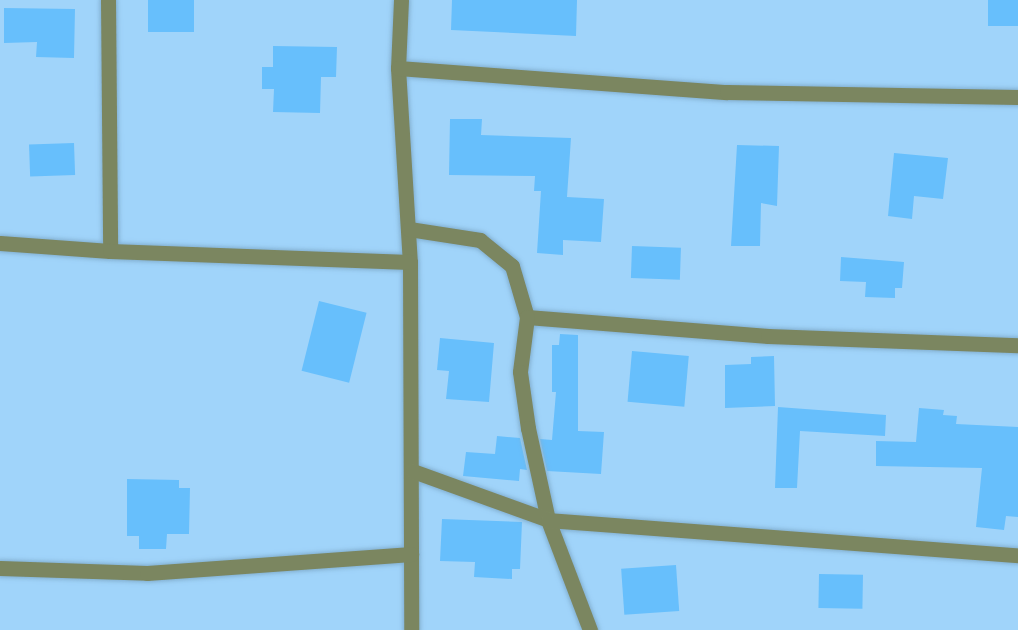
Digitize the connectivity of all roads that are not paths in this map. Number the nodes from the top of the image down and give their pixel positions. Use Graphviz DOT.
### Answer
graph roads {
  1 [pos="108,0"];
  2 [pos="401,0"];
  3 [pos="398,68"];
  4 [pos="1018,97"];
  5 [pos="409,229"];
  6 [pos="0,243"];
  7 [pos="110,251"];
  8 [pos="410,262"];
  9 [pos="527,317"];
  10 [pos="1018,345"];
  11 [pos="412,471"];
  12 [pos="548,520"];
  13 [pos="411,554"];
  14 [pos="1018,555"];
  15 [pos="0,568"];
  16 [pos="411,630"];
  17 [pos="590,630"];
  1 -- 7 [label="street"];
  2 -- 3 [label="street"];
  3 -- 4 [label="street"];
  3 -- 5 [label="street"];
  5 -- 8 [label="street"];
  5 -- 9 [label="street"];
  6 -- 7 [label="street"];
  7 -- 8 [label="street"];
  8 -- 11 [label="street"];
  9 -- 10 [label="street"];
  9 -- 12 [label="street"];
  11 -- 12 [label="street"];
  11 -- 13 [label="street"];
  12 -- 14 [label="street"];
  12 -- 17 [label="street"];
  13 -- 15 [label="street"];
  13 -- 16 [label="street"];
}
